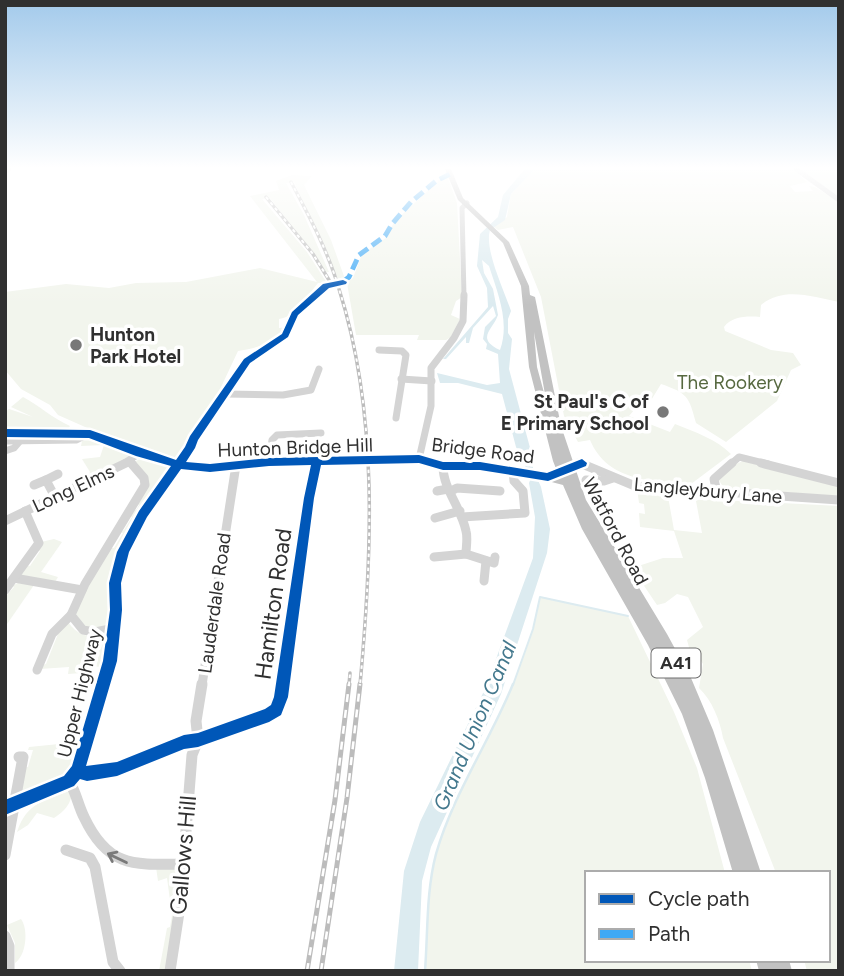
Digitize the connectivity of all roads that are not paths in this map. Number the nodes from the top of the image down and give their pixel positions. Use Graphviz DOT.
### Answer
graph roads {
  1 [pos="462,215"];
  2 [pos="475,215"];
  3 [pos="343,282"];
  4 [pos="525,286"];
  5 [pos="379,350"];
  6 [pos="320,369"];
  7 [pos="401,379"];
  8 [pos="432,381"];
  9 [pos="225,394"];
  10 [pos="396,418"];
  11 [pos="74,424"];
  12 [pos="70,432"];
  13 [pos="321,433"];
  14 [pos="91,434"];
  15 [pos="6,436"];
  16 [pos="20,441"];
  17 [pos="190,449"];
  18 [pos="5,452"];
  19 [pos="140,453"];
  20 [pos="419,459"];
  21 [pos="130,461"];
  22 [pos="317,462"];
  23 [pos="269,463"];
  24 [pos="178,465"];
  25 [pos="236,465"];
  26 [pos="443,466"];
  27 [pos="191,467"];
  28 [pos="568,467"];
  29 [pos="513,471"];
  30 [pos="58,474"];
  31 [pos="544,476"];
  32 [pos="613,478"];
  33 [pos="46,480"];
  34 [pos="586,480"];
  35 [pos="839,483"];
  36 [pos="34,485"];
  37 [pos="450,490"];
  38 [pos="438,491"];
  39 [pos="500,491"];
  40 [pos="718,493"];
  41 [pos="55,497"];
  42 [pos="839,500"];
  43 [pos="25,511"];
  44 [pos="461,514"];
  45 [pos="435,518"];
  46 [pos="5,521"];
  47 [pos="466,554"];
  48 [pos="434,557"];
  49 [pos="14,578"];
  50 [pos="484,580"];
  51 [pos="5,590"];
  52 [pos="82,590"];
  53 [pos="71,615"];
  54 [pos="115,628"];
  55 [pos="37,663"];
  56 [pos="198,740"];
  57 [pos="19,757"];
  58 [pos="73,777"];
  59 [pos="10,807"];
  60 [pos="66,849"];
  61 [pos="5,855"];
  62 [pos="184,864"];
  63 [pos="740,871"];
  64 [pos="752,871"];
  65 [pos="5,936"];
  66 [pos="9,971"];
  67 [pos="120,971"];
  68 [pos="170,971"];
  1 -- 8 [label="street"];
  2 -- 4 [label="highway, Watford Road / A41"];
  3 -- 9 [label="street, Upper Highway, bridge"];
  4 -- 28 [label="highway, Watford Road / A41"];
  4 -- 28 [label="highway, Watford Road / A41"];
  5 -- 7 [label="street"];
  6 -- 9 [label="street"];
  7 -- 8 [label="street"];
  7 -- 10 [label="street"];
  8 -- 20 [label="street"];
  9 -- 17 [label="street, Upper Highway"];
  11 -- 12 [label="street"];
  12 -- 14 [label="street, Hunton Bridge Hill"];
  12 -- 15 [label="street, Hunton Bridge Hill"];
  13 -- 23 [label="street"];
  14 -- 16 [label="street"];
  14 -- 19 [label="street, Hunton Bridge Hill"];
  15 -- 16 [label="street"];
  16 -- 18 [label="street"];
  17 -- 24 [label="street, Upper Highway"];
  17 -- 27 [label="street"];
  19 -- 21 [label="street, Long Elms"];
  19 -- 24 [label="street, Hunton Bridge Hill"];
  20 -- 22 [label="street, Hunton Bridge Hill"];
  20 -- 26 [label="street, Bridge Road"];
  21 -- 41 [label="street, Long Elms"];
  21 -- 52 [label="street, Upper Highway"];
  22 -- 23 [label="street, Hunton Bridge Hill"];
  22 -- 56 [label="street, Hamilton Road"];
  23 -- 25 [label="street, Hunton Bridge Hill"];
  24 -- 27 [label="street, Hunton Bridge Hill"];
  24 -- 54 [label="street, Upper Highway"];
  25 -- 27 [label="street, Hunton Bridge Hill"];
  25 -- 56 [label="street, Lauderdale Road"];
  26 -- 29 [label="street, Bridge Road"];
  26 -- 37 [label="street"];
  28 -- 31 [label="highway"];
  28 -- 32 [label="street, Langleybury Lane"];
  28 -- 63 [label="highway, Watford Road / A41"];
  28 -- 64 [label="highway, Watford Road / A41"];
  29 -- 31 [label="street, Bridge Road"];
  29 -- 44 [label="street"];
  30 -- 33 [label="street"];
  32 -- 34 [label="street"];
  32 -- 40 [label="street, Langleybury Lane"];
  33 -- 36 [label="street"];
  33 -- 41 [label="street"];
  35 -- 40 [label="street"];
  37 -- 38 [label="street"];
  37 -- 39 [label="street"];
  37 -- 44 [label="street"];
  40 -- 42 [label="street, Langleybury Lane"];
  41 -- 43 [label="street, Long Elms"];
  43 -- 46 [label="street, Long Elms"];
  43 -- 49 [label="street"];
  44 -- 45 [label="street"];
  44 -- 47 [label="street"];
  47 -- 48 [label="street"];
  47 -- 50 [label="street"];
  49 -- 51 [label="street"];
  49 -- 52 [label="street"];
  52 -- 53 [label="street, Upper Highway"];
  53 -- 54 [label="street, Upper Highway"];
  53 -- 55 [label="street, Upper Highway"];
  54 -- 58 [label="street, Upper Highway"];
  56 -- 58 [label="street, Hamilton Road"];
  56 -- 62 [label="street, Gallows Hill"];
  57 -- 59 [label="street"];
  58 -- 59 [label="street"];
  62 -- 58 [label="street, Upper Highway, one-way"];
  59 -- 61 [label="street"];
  60 -- 67 [label="street"];
  62 -- 68 [label="street, Gallows Hill"];
  65 -- 66 [label="street"];
}
